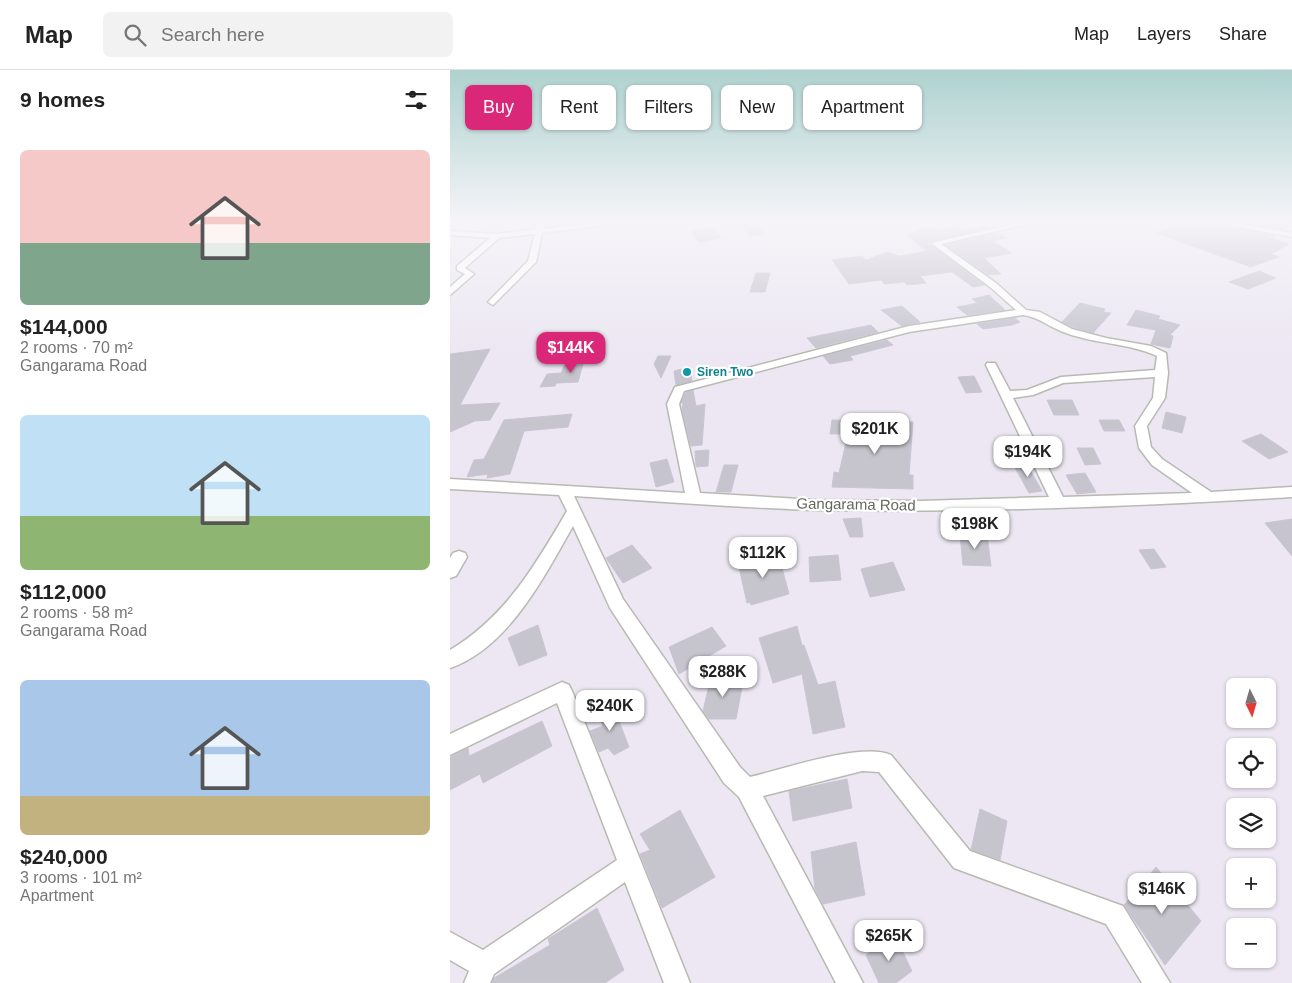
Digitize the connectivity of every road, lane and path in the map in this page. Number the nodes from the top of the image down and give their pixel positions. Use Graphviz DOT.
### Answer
graph roads {
  1 [pos="463,266"];
  2 [pos="528,266"];
  3 [pos="966,266"];
  4 [pos="450,292"];
  5 [pos="492,302"];
  6 [pos="1023,312"];
  7 [pos="991,365"];
  8 [pos="1162,373"];
  9 [pos="1006,395"];
  10 [pos="450,484"];
  11 [pos="565,492"];
  12 [pos="1292,492"];
  13 [pos="693,496"];
  14 [pos="1208,497"];
  15 [pos="1059,502"];
  16 [pos="574,511"];
  17 [pos="459,556"];
  18 [pos="450,572"];
  19 [pos="450,660"];
  20 [pos="450,745"];
  21 [pos="747,789"];
  22 [pos="630,865"];
  23 [pos="450,945"];
  24 [pos="481,974"];
  25 [pos="677,983"];
  26 [pos="850,983"];
  27 [pos="1157,983"];
  1 -- 4 [label="street"];
  2 -- 5 [label="street"];
  3 -- 6 [label="street"];
  6 -- 8 [label="street"];
  6 -- 13 [label="street"];
  7 -- 9 [label="street"];
  8 -- 9 [label="street"];
  8 -- 14 [label="street"];
  9 -- 15 [label="street"];
  10 -- 11 [label="street, Gangarama Road"];
  11 -- 13 [label="street, Gangarama Road"];
  11 -- 16 [label="street"];
  12 -- 14 [label="street, Gangarama Road"];
  13 -- 15 [label="street, Gangarama Road"];
  14 -- 15 [label="street, Gangarama Road"];
  16 -- 19 [label="street"];
  16 -- 21 [label="street"];
  17 -- 18 [label="street"];
  20 -- 22 [label="street"];
  21 -- 26 [label="street"];
  21 -- 27 [label="street"];
  22 -- 24 [label="street"];
  22 -- 25 [label="street"];
  23 -- 24 [label="street"];
}
